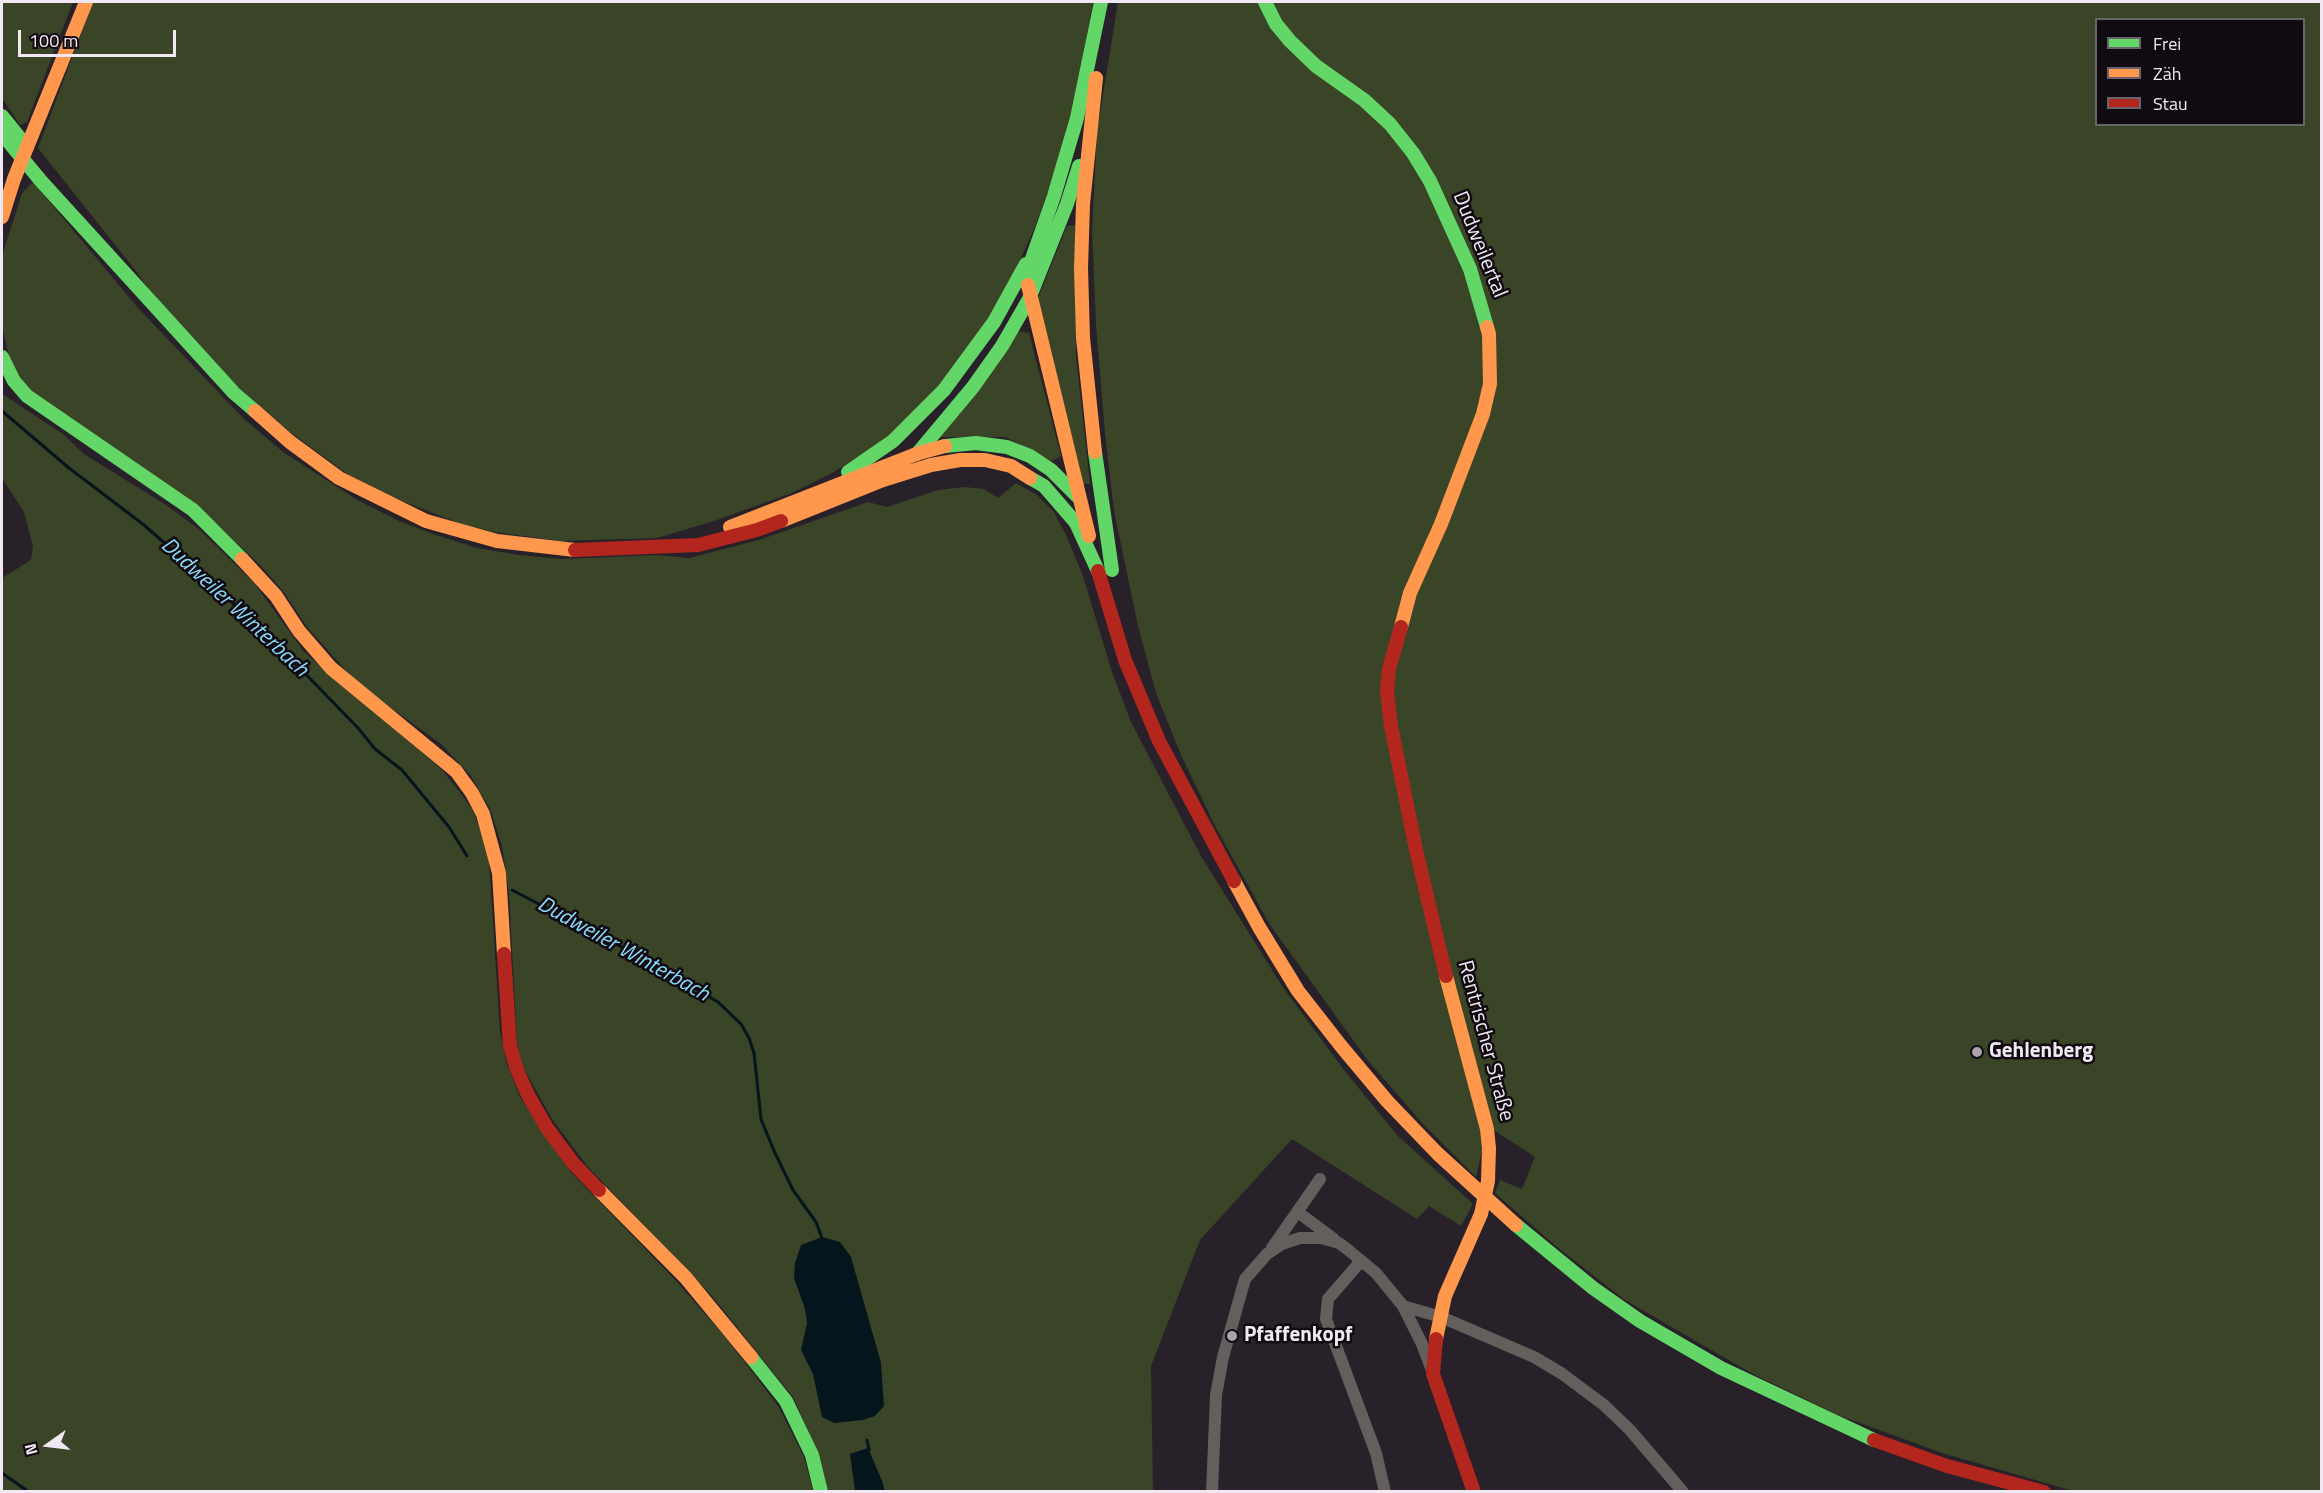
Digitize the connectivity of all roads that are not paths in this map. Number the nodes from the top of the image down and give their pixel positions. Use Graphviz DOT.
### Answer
graph roads {
  1 [pos="86,2"];
  2 [pos="1101,2"];
  3 [pos="1107,2"];
  4 [pos="1265,2"];
  5 [pos="5,129"];
  6 [pos="1089,134"];
  7 [pos="2,217"];
  8 [pos="1039,237"];
  9 [pos="1029,299"];
  10 [pos="2,357"];
  11 [pos="918,453"];
  12 [pos="883,480"];
  13 [pos="820,490"];
  14 [pos="1080,501"];
  15 [pos="658,546"];
  16 [pos="1105,571"];
  17 [pos="1410,593"];
  18 [pos="1320,1179"];
  19 [pos="1299,1213"];
  20 [pos="1340,1244"];
  21 [pos="1268,1254"];
  22 [pos="1361,1261"];
  23 [pos="1403,1306"];
  24 [pos="1441,1317"];
  25 [pos="1433,1374"];
  26 [pos="821,1491"];
  27 [pos="1212,1491"];
  28 [pos="1385,1491"];
  29 [pos="1474,1491"];
  30 [pos="1683,1491"];
  31 [pos="2044,1491"];
  1 -- 7 [label="main road"];
  2 -- 8 [label="main road"];
  3 -- 6 [label="main road"];
  4 -- 17 [label="main road, Dudweilertal"];
  5 -- 15 [label="main road"];
  6 -- 9 [label="main road"];
  6 -- 16 [label="main road"];
  8 -- 9 [label="main road"];
  8 -- 13 [label="main road"];
  9 -- 11 [label="main road"];
  9 -- 14 [label="main road"];
  10 -- 26 [label="main road"];
  11 -- 12 [label="main road"];
  11 -- 13 [label="main road"];
  11 -- 14 [label="main road"];
  12 -- 15 [label="main road"];
  12 -- 16 [label="main road"];
  13 -- 15 [label="main road"];
  14 -- 16 [label="main road"];
  16 -- 31 [label="main road"];
  17 -- 24 [label="main road, Rentrischer Straße"];
  18 -- 19 [label="street"];
  19 -- 20 [label="street"];
  19 -- 21 [label="street"];
  20 -- 21 [label="street"];
  20 -- 22 [label="street"];
  21 -- 27 [label="street"];
  22 -- 23 [label="street"];
  22 -- 28 [label="street"];
  23 -- 24 [label="street"];
  23 -- 25 [label="street"];
  24 -- 25 [label="main road, Rentrischer Straße"];
  24 -- 30 [label="street"];
  25 -- 29 [label="main road, Rentrischer Straße"];
}
